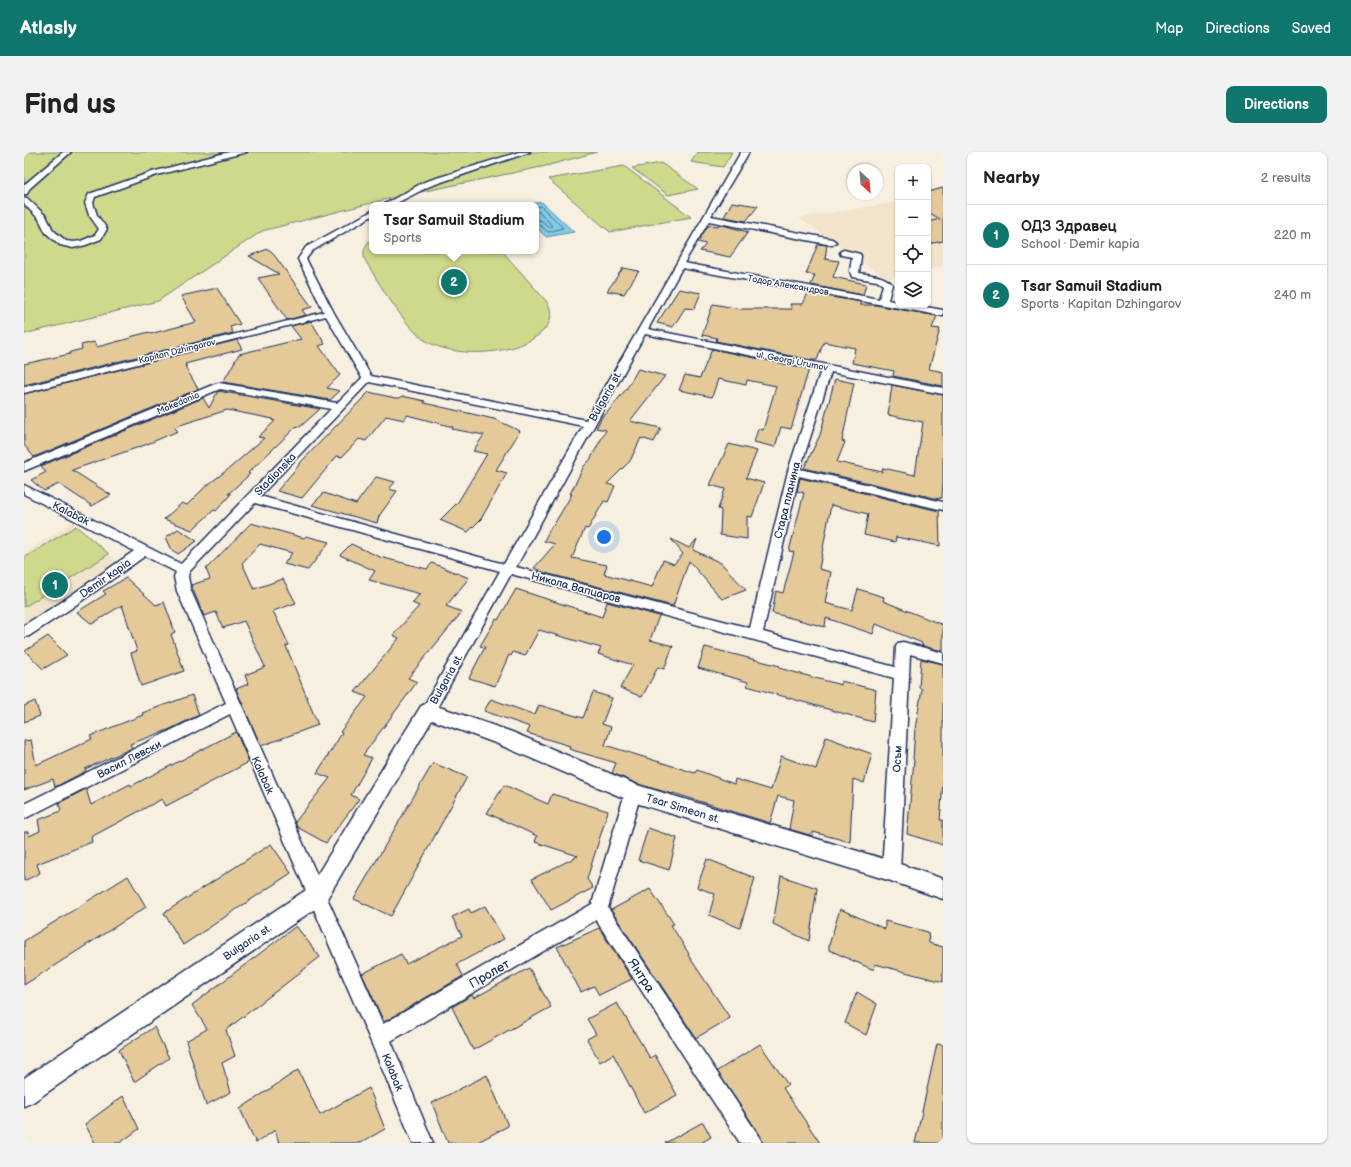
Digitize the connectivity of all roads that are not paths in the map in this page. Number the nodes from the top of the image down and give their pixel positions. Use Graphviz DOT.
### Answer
graph roads {
  1 [pos="67,152"];
  2 [pos="243,152"];
  3 [pos="526,152"];
  4 [pos="745,152"];
  5 [pos="24,192"];
  6 [pos="24,200"];
  7 [pos="393,202"];
  8 [pos="369,215"];
  9 [pos="707,218"];
  10 [pos="832,242"];
  11 [pos="844,253"];
  12 [pos="679,265"];
  13 [pos="883,302"];
  14 [pos="895,304"];
  15 [pos="915,308"];
  16 [pos="330,313"];
  17 [pos="943,313"];
  18 [pos="642,331"];
  19 [pos="827,368"];
  20 [pos="367,378"];
  21 [pos="24,390"];
  22 [pos="943,391"];
  23 [pos="339,407"];
  24 [pos="589,424"];
  25 [pos="24,467"];
  26 [pos="794,471"];
  27 [pos="24,489"];
  28 [pos="252,498"];
  29 [pos="943,506"];
  30 [pos="144,550"];
  31 [pos="508,569"];
  32 [pos="183,570"];
  33 [pos="24,632"];
  34 [pos="755,635"];
  35 [pos="943,658"];
  36 [pos="901,674"];
  37 [pos="233,706"];
  38 [pos="428,712"];
  39 [pos="633,793"];
  40 [pos="24,812"];
  41 [pos="891,871"];
  42 [pos="943,889"];
  43 [pos="316,895"];
  44 [pos="599,909"];
  45 [pos="379,1037"];
  46 [pos="24,1093"];
  47 [pos="423,1143"];
  48 [pos="752,1143"];
  1 -- 5 [label="street"];
  2 -- 6 [label="street"];
  3 -- 7 [label="street"];
  4 -- 9 [label="street, Bulgaria st."];
  8 -- 16 [label="street"];
  9 -- 10 [label="street"];
  9 -- 12 [label="street, Bulgaria st."];
  11 -- 13 [label="street"];
  12 -- 13 [label="street, Тодор Александров"];
  12 -- 18 [label="street, Bulgaria st."];
  13 -- 14 [label="street, Тодор Александров"];
  15 -- 17 [label="street, Тодор Александров"];
  16 -- 20 [label="street"];
  16 -- 21 [label="street, Kapitan Dzhingarov"];
  18 -- 19 [label="street, ul. Georgi Urumov"];
  18 -- 24 [label="street, Bulgaria st."];
  19 -- 22 [label="street, ul. Georgi Urumov"];
  19 -- 26 [label="street, Стара планина"];
  20 -- 23 [label="street, Stadionska"];
  20 -- 24 [label="street"];
  23 -- 25 [label="street, Makedonia"];
  23 -- 28 [label="street, Stadionska"];
  24 -- 31 [label="street, Bulgaria st."];
  26 -- 29 [label="street"];
  26 -- 34 [label="street, Стара планина"];
  27 -- 30 [label="street, Kalabak"];
  28 -- 31 [label="street, Никола Вапцаров"];
  28 -- 32 [label="street, Stadionska"];
  30 -- 32 [label="street, Kalabak"];
  30 -- 33 [label="street, Demir kapia"];
  31 -- 34 [label="street, Никола Вапцаров"];
  31 -- 38 [label="street, Bulgaria st."];
  32 -- 37 [label="street, Kalabak"];
  34 -- 36 [label="street, Никола Вапцаров"];
  35 -- 36 [label="street, Осъм"];
  36 -- 41 [label="street, Осъм"];
  37 -- 40 [label="street, Васил Левски"];
  37 -- 43 [label="street, Kalabak"];
  38 -- 39 [label="street, Tsar Simeon st."];
  38 -- 43 [label="street, Bulgaria st."];
  39 -- 41 [label="street, Tsar Simeon st."];
  39 -- 44 [label="street"];
  41 -- 42 [label="street, Tsar Simeon st."];
  43 -- 45 [label="street, Kalabak"];
  43 -- 46 [label="street, Bulgaria st."];
  44 -- 45 [label="street, Пролет"];
  44 -- 48 [label="street, Янтра"];
  45 -- 47 [label="street, Kalabak"];
}
